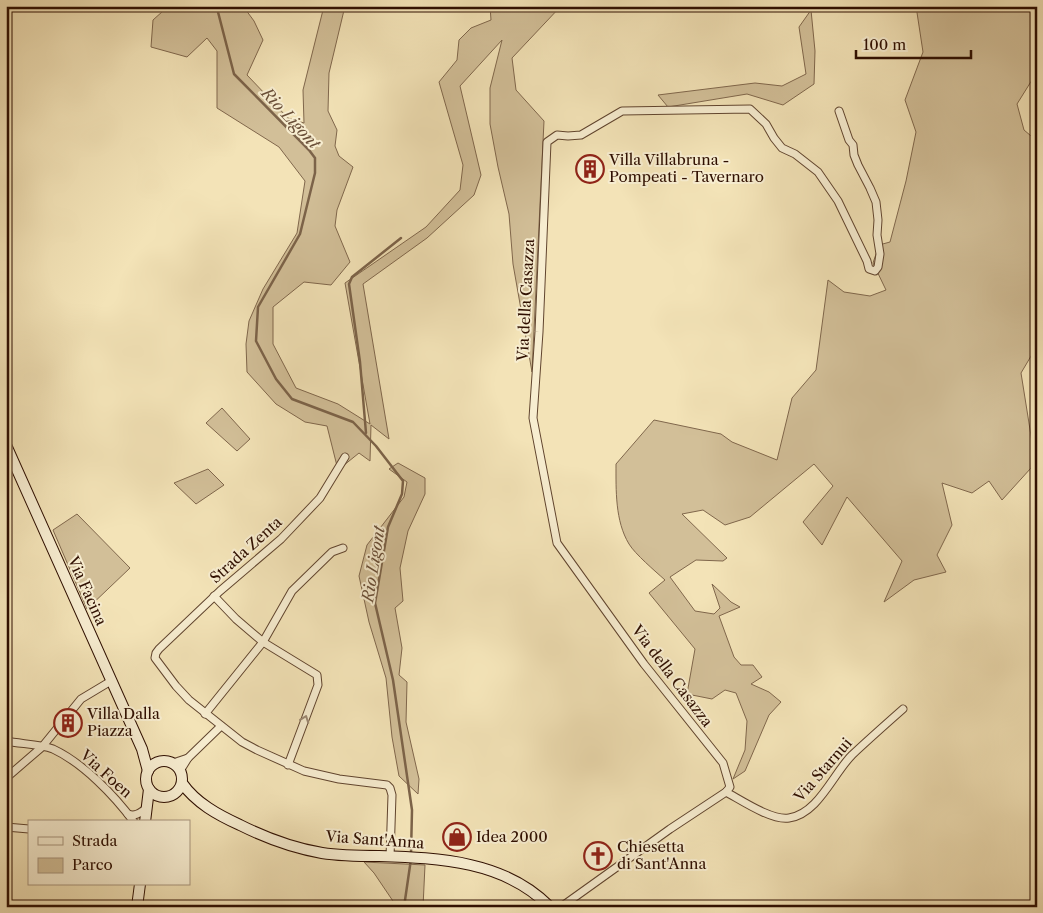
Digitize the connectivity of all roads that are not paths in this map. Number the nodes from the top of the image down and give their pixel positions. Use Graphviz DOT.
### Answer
graph roads {
  1 [pos="839,111"];
  2 [pos="6,445"];
  3 [pos="344,457"];
  4 [pos="343,548"];
  5 [pos="214,596"];
  6 [pos="264,642"];
  7 [pos="111,680"];
  8 [pos="903,709"];
  9 [pos="205,714"];
  10 [pos="220,726"];
  11 [pos="6,741"];
  12 [pos="42,747"];
  13 [pos="142,749"];
  14 [pos="188,758"];
  15 [pos="157,763"];
  16 [pos="172,763"];
  17 [pos="288,765"];
  18 [pos="148,771"];
  19 [pos="180,771"];
  20 [pos="6,778"];
  21 [pos="182,783"];
  22 [pos="149,789"];
  23 [pos="726,792"];
  24 [pos="174,795"];
  25 [pos="162,798"];
  26 [pos="197,801"];
  27 [pos="147,808"];
  28 [pos="128,814"];
  29 [pos="132,820"];
  30 [pos="146,820"];
  31 [pos="147,820"];
  32 [pos="6,827"];
  33 [pos="28,829"];
  34 [pos="390,857"];
  35 [pos="140,886"];
  36 [pos="137,907"];
  37 [pos="550,907"];
  38 [pos="561,907"];
  1 -- 23 [label="street, Via della Casazza"];
  2 -- 7 [label="main road, Via Facina"];
  3 -- 5 [label="street, Strada Zenta"];
  4 -- 6 [label="street"];
  5 -- 6 [label="street"];
  5 -- 9 [label="street, Strada Zenta"];
  6 -- 9 [label="street"];
  17 -- 6 [label="street, one-way"];
  7 -- 12 [label="street"];
  7 -- 13 [label="main road, Via Facina"];
  8 -- 23 [label="street, Via Starnui"];
  9 -- 10 [label="street"];
  10 -- 14 [label="street"];
  10 -- 17 [label="street"];
  11 -- 12 [label="street, Via Foen"];
  12 -- 20 [label="street"];
  12 -- 28 [label="street, Via Foen"];
  13 -- 15 [label="main road, Via Facina"];
  13 -- 18 [label="main road, Via Facina"];
  14 -- 16 [label="street"];
  14 -- 19 [label="street"];
  15 -- 16 [label="main road"];
  15 -- 18 [label="main road"];
  16 -- 19 [label="main road"];
  17 -- 34 [label="street"];
  18 -- 22 [label="main road"];
  19 -- 21 [label="main road"];
  21 -- 24 [label="main road"];
  21 -- 26 [label="main road, Via Sant'Anna"];
  22 -- 25 [label="main road"];
  22 -- 27 [label="main road"];
  23 -- 38 [label="street"];
  24 -- 25 [label="main road"];
  24 -- 26 [label="main road, Via Sant'Anna"];
  25 -- 31 [label="main road"];
  26 -- 34 [label="main road, Via Sant'Anna"];
  27 -- 28 [label="street, Via Foen"];
  27 -- 30 [label="main road"];
  28 -- 29 [label="street, Via Foen"];
  32 -- 33 [label="street"];
  34 -- 37 [label="main road, Via Sant'Anna"];
  35 -- 36 [label="main road"];
}
